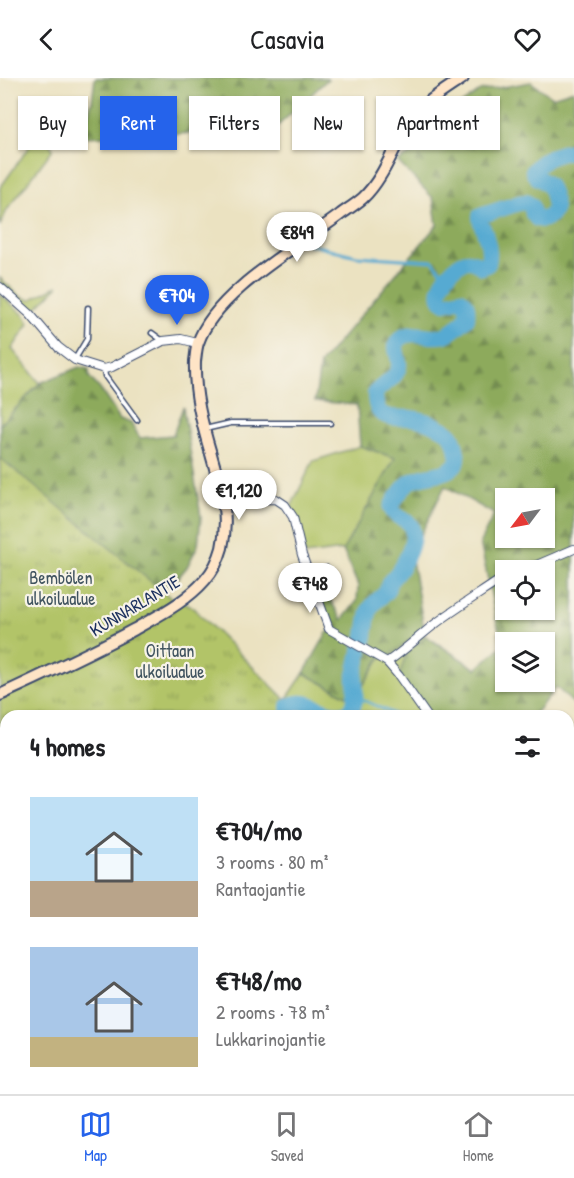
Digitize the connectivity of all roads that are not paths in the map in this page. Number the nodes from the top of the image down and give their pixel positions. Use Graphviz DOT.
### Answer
graph roads {
  1 [pos="463,78"];
  2 [pos="0,286"];
  3 [pos="88,308"];
  4 [pos="152,333"];
  5 [pos="163,341"];
  6 [pos="197,343"];
  7 [pos="75,360"];
  8 [pos="104,369"];
  9 [pos="137,420"];
  10 [pos="330,423"];
  11 [pos="204,429"];
  12 [pos="224,501"];
  13 [pos="574,549"];
  14 [pos="548,560"];
  15 [pos="327,568"];
  16 [pos="308,571"];
  17 [pos="495,583"];
  18 [pos="387,662"];
  19 [pos="0,695"];
  20 [pos="423,710"];
  1 -- 6 [label="main road, KUNNARLANTIE"];
  2 -- 7 [label="street"];
  3 -- 7 [label="lane"];
  4 -- 5 [label="lane"];
  5 -- 6 [label="street"];
  5 -- 8 [label="street"];
  6 -- 11 [label="main road, KUNNARLANTIE"];
  7 -- 8 [label="street"];
  8 -- 9 [label="lane"];
  10 -- 11 [label="lane"];
  11 -- 12 [label="main road, KUNNARLANTIE"];
  12 -- 16 [label="street"];
  12 -- 19 [label="main road, KUNNARLANTIE"];
  13 -- 14 [label="street"];
  15 -- 16 [label="lane"];
  16 -- 18 [label="street"];
  17 -- 18 [label="street"];
  18 -- 20 [label="street"];
}
